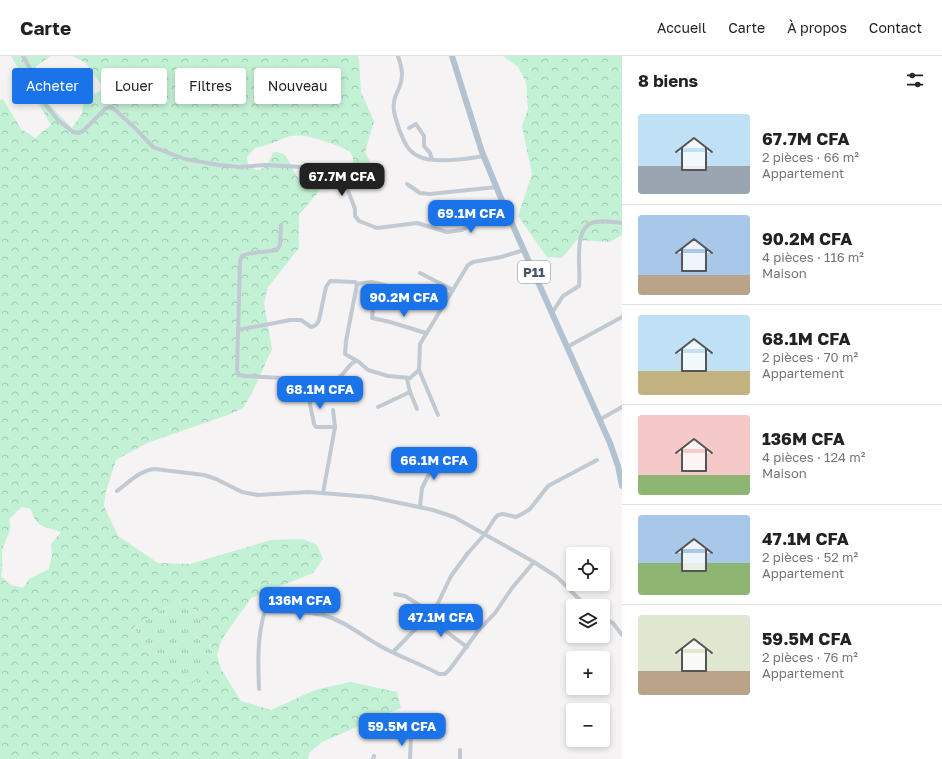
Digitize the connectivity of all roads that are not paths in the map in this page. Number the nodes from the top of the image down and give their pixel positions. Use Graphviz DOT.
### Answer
graph roads {
  1 [pos="23,56"];
  2 [pos="398,56"];
  3 [pos="452,56"];
  4 [pos="409,128"];
  5 [pos="484,156"];
  6 [pos="432,159"];
  7 [pos="408,184"];
  8 [pos="497,187"];
  9 [pos="505,208"];
  10 [pos="622,223"];
  11 [pos="281,225"];
  12 [pos="524,250"];
  13 [pos="420,273"];
  14 [pos="357,284"];
  15 [pos="453,290"];
  16 [pos="443,305"];
  17 [pos="373,310"];
  18 [pos="552,313"];
  19 [pos="622,317"];
  20 [pos="238,330"];
  21 [pos="426,333"];
  22 [pos="567,348"];
  23 [pos="356,361"];
  24 [pos="419,370"];
  25 [pos="282,378"];
  26 [pos="407,379"];
  27 [pos="332,382"];
  28 [pos="307,390"];
  29 [pos="410,392"];
  30 [pos="378,407"];
  31 [pos="622,407"];
  32 [pos="417,409"];
  33 [pos="333,410"];
  34 [pos="438,415"];
  35 [pos="599,420"];
  36 [pos="335,427"];
  37 [pos="436,454"];
  38 [pos="597,460"];
  39 [pos="622,486"];
  40 [pos="117,491"];
  41 [pos="322,493"];
  42 [pos="420,506"];
  43 [pos="484,535"];
  44 [pos="534,562"];
  45 [pos="395,594"];
  46 [pos="579,599"];
  47 [pos="430,615"];
  48 [pos="610,622"];
  49 [pos="622,635"];
  50 [pos="467,647"];
  51 [pos="393,652"];
  52 [pos="259,689"];
  53 [pos="411,736"];
  54 [pos="460,750"];
  55 [pos="410,759"];
  56 [pos="460,759"];
  1 -- 9 [label="street"];
  2 -- 6 [label="street"];
  3 -- 5 [label="main road, P11"];
  4 -- 6 [label="street"];
  5 -- 6 [label="street"];
  5 -- 8 [label="main road, P11"];
  7 -- 8 [label="street"];
  8 -- 9 [label="main road, P11"];
  9 -- 12 [label="main road, P11"];
  10 -- 18 [label="street"];
  11 -- 20 [label="street"];
  12 -- 15 [label="street"];
  12 -- 18 [label="main road, P11"];
  13 -- 15 [label="street"];
  14 -- 16 [label="street"];
  14 -- 20 [label="street"];
  14 -- 23 [label="street"];
  15 -- 16 [label="street"];
  16 -- 21 [label="street"];
  17 -- 21 [label="street"];
  18 -- 22 [label="main road, P11"];
  19 -- 22 [label="street"];
  20 -- 25 [label="street"];
  21 -- 24 [label="street"];
  22 -- 35 [label="main road, P11"];
  23 -- 26 [label="street"];
  23 -- 27 [label="street"];
  24 -- 26 [label="street"];
  24 -- 34 [label="street"];
  26 -- 29 [label="street"];
  28 -- 36 [label="street"];
  29 -- 30 [label="street"];
  29 -- 32 [label="street"];
  31 -- 35 [label="street"];
  33 -- 36 [label="street"];
  35 -- 39 [label="main road, P11"];
  36 -- 41 [label="street"];
  37 -- 42 [label="street"];
  38 -- 43 [label="street"];
  40 -- 41 [label="street"];
  41 -- 42 [label="street"];
  42 -- 43 [label="street"];
  43 -- 44 [label="street"];
  43 -- 47 [label="street"];
  44 -- 46 [label="street"];
  44 -- 50 [label="street"];
  45 -- 47 [label="street"];
  47 -- 50 [label="street"];
  47 -- 51 [label="street"];
  48 -- 49 [label="street"];
  50 -- 51 [label="street"];
  51 -- 52 [label="street"];
  53 -- 55 [label="street"];
  54 -- 56 [label="street"];
}
